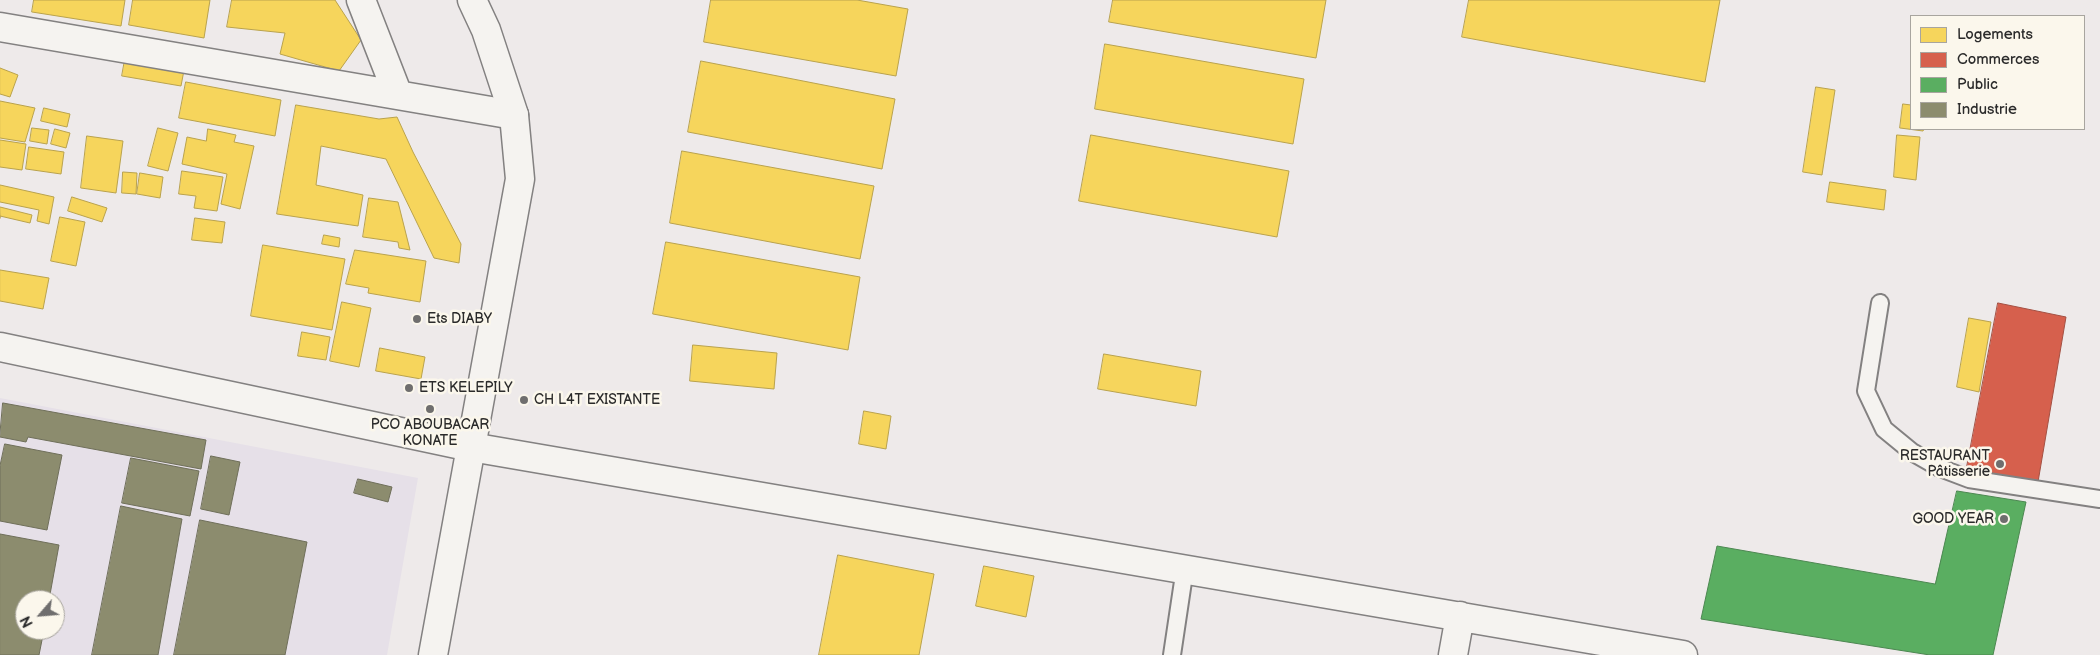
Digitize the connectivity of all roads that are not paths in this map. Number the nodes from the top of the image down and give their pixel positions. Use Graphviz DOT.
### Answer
graph roads {
  1 [pos="361,0"];
  2 [pos="472,0"];
  3 [pos="0,27"];
  4 [pos="398,95"];
  5 [pos="514,115"];
  6 [pos="1880,303"];
  7 [pos="0,347"];
  8 [pos="471,447"];
  9 [pos="2100,499"];
  10 [pos="1185,568"];
  11 [pos="1460,616"];
  12 [pos="433,655"];
  13 [pos="1172,655"];
  14 [pos="1453,655"];
  15 [pos="1684,655"];
  1 -- 4 [label="street"];
  2 -- 5 [label="street"];
  3 -- 4 [label="street"];
  4 -- 5 [label="street"];
  5 -- 8 [label="street"];
  6 -- 9 [label="lane"];
  7 -- 8 [label="street"];
  8 -- 10 [label="street"];
  8 -- 12 [label="street"];
  10 -- 11 [label="street"];
  10 -- 13 [label="lane"];
  11 -- 14 [label="street"];
  11 -- 15 [label="street"];
}
